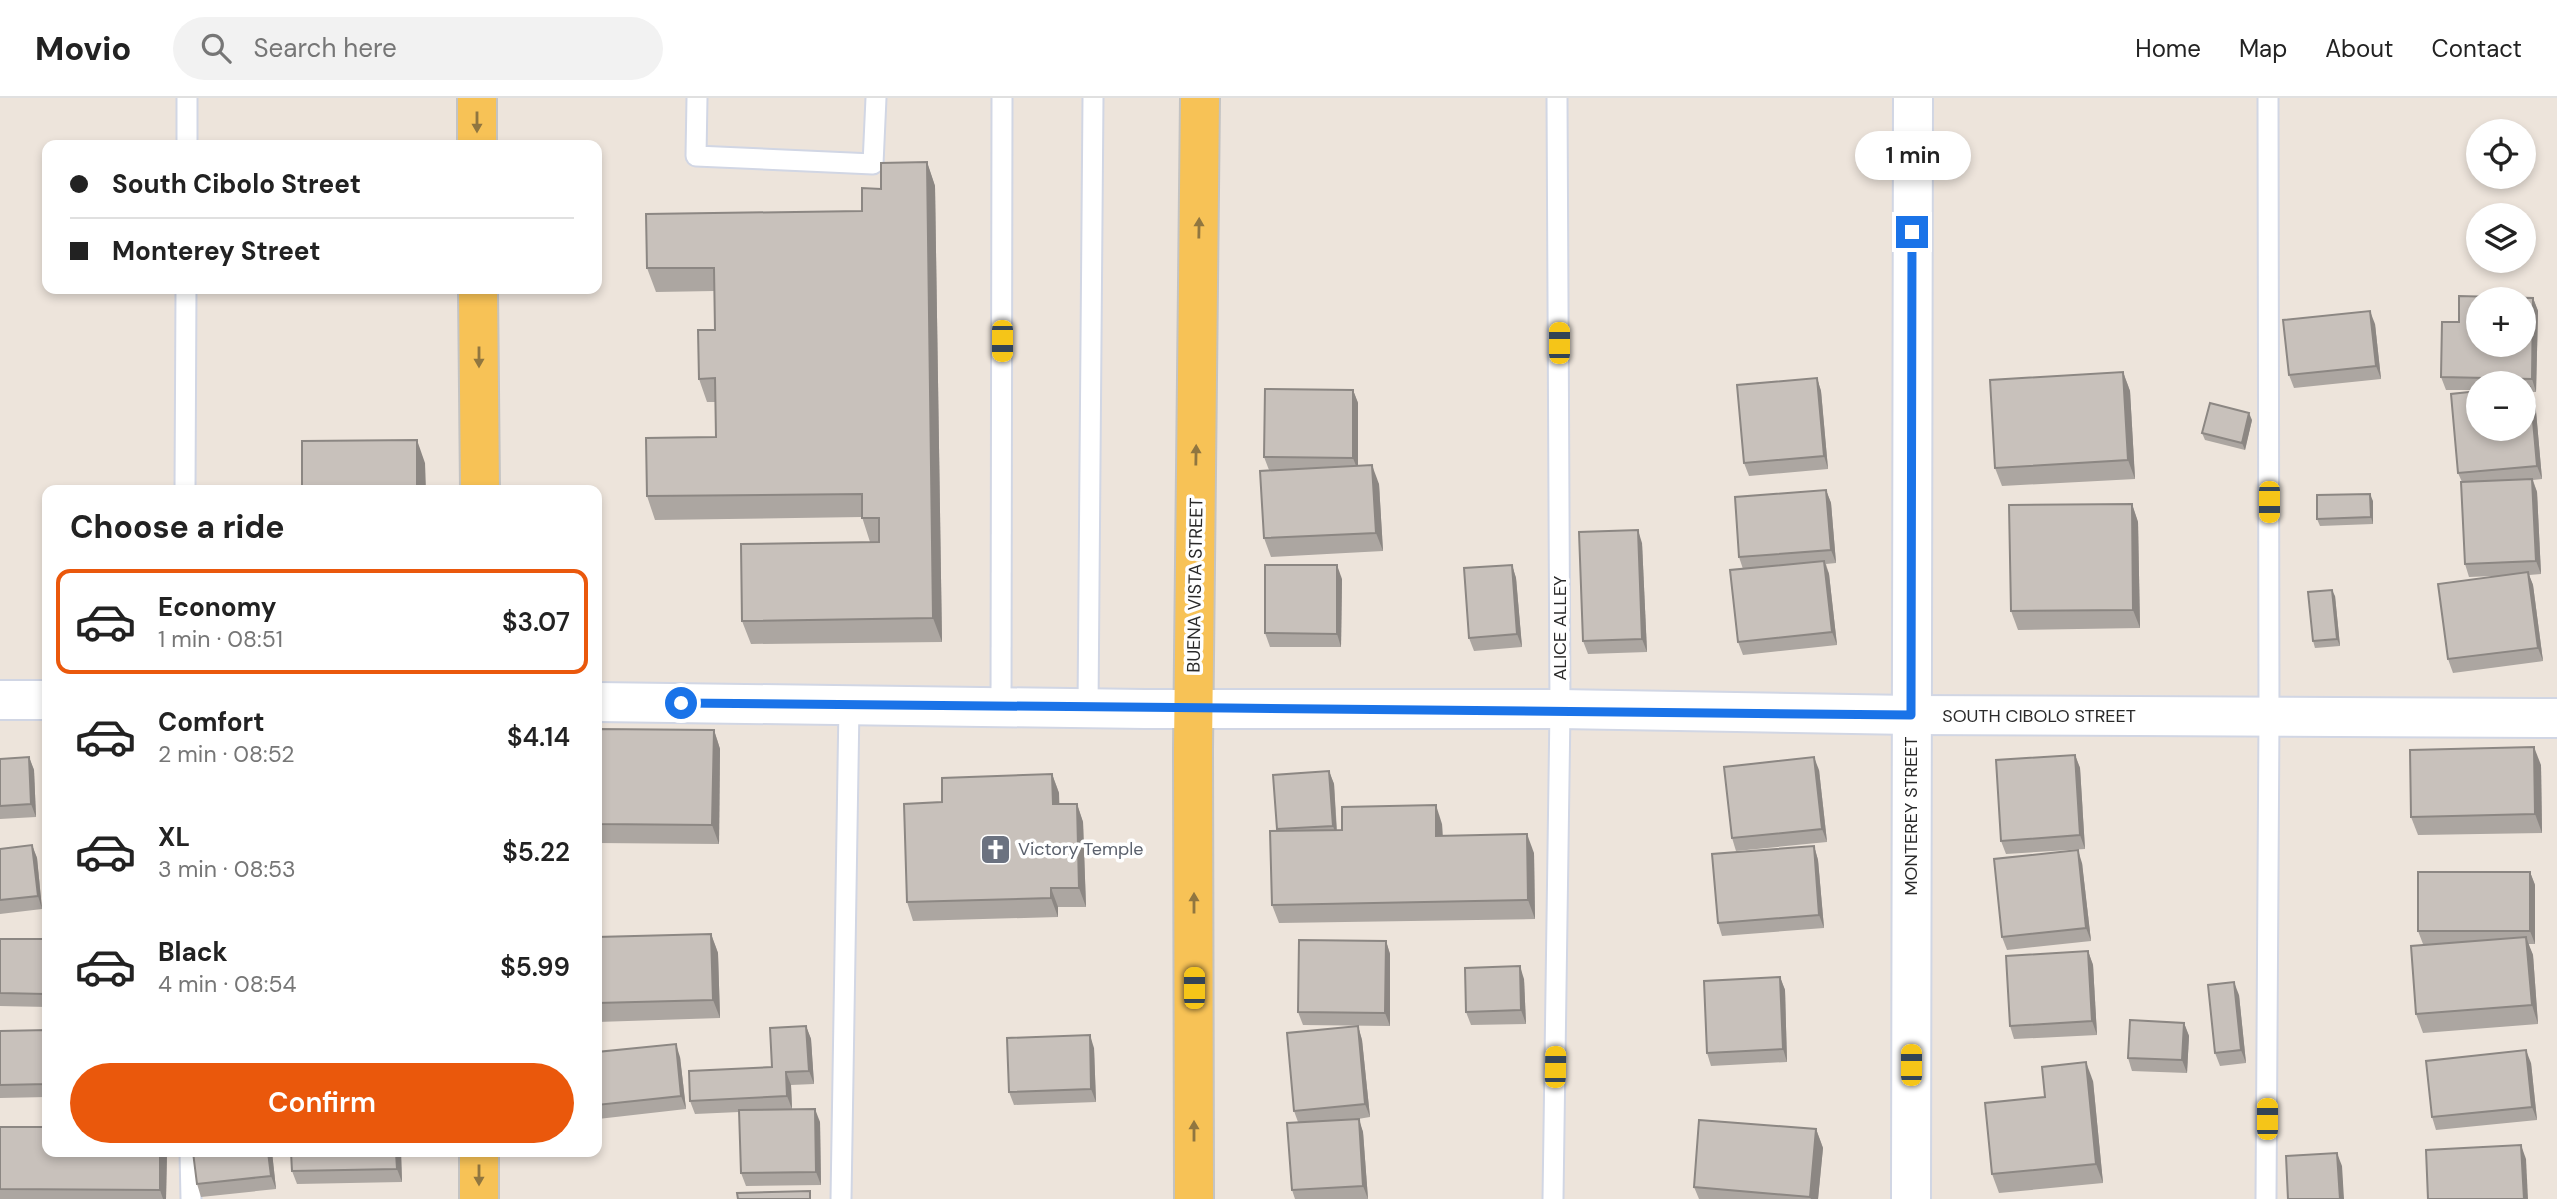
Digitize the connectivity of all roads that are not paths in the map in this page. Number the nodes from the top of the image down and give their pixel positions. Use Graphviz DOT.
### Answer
graph roads {
  1 [pos="187,98"];
  2 [pos="477,98"];
  3 [pos="697,98"];
  4 [pos="876,98"];
  5 [pos="1002,98"];
  6 [pos="1093,98"];
  7 [pos="1200,98"];
  8 [pos="1557,98"];
  9 [pos="1913,98"];
  10 [pos="2268,98"];
  11 [pos="187,140"];
  12 [pos="477,140"];
  13 [pos="186,294"];
  14 [pos="478,294"];
  15 [pos="185,485"];
  16 [pos="480,485"];
  17 [pos="0,700"];
  18 [pos="42,700"];
  19 [pos="602,702"];
  20 [pos="849,706"];
  21 [pos="1001,706"];
  22 [pos="1088,708"];
  23 [pos="1194,709"];
  24 [pos="1560,709"];
  25 [pos="1911,715"];
  26 [pos="2269,717"];
  27 [pos="2557,718"];
  28 [pos="190,1157"];
  29 [pos="479,1157"];
  30 [pos="191,1199"];
  31 [pos="479,1199"];
  32 [pos="841,1199"];
  33 [pos="1194,1199"];
  34 [pos="1553,1199"];
  35 [pos="1911,1199"];
  36 [pos="2266,1199"];
  1 -- 11 [label="lane"];
  2 -- 12 [label="main road, one-way"];
  3 -- 4 [label="lane"];
  5 -- 21 [label="lane"];
  6 -- 22 [label="lane"];
  23 -- 7 [label="main road, BUENA VISTA STREET, one-way"];
  8 -- 24 [label="lane, ALICE ALLEY"];
  9 -- 25 [label="street, MONTEREY STREET"];
  10 -- 26 [label="lane"];
  13 -- 15 [label="lane"];
  14 -- 16 [label="main road, one-way"];
  17 -- 18 [label="street"];
  19 -- 20 [label="street, SOUTH CIBOLO STREET"];
  20 -- 21 [label="street, SOUTH CIBOLO STREET"];
  20 -- 32 [label="lane"];
  21 -- 22 [label="street, SOUTH CIBOLO STREET"];
  22 -- 23 [label="street, SOUTH CIBOLO STREET"];
  23 -- 24 [label="street, SOUTH CIBOLO STREET"];
  33 -- 23 [label="main road, BUENA VISTA STREET, one-way"];
  24 -- 25 [label="street, SOUTH CIBOLO STREET"];
  24 -- 34 [label="lane, ALICE ALLEY"];
  25 -- 26 [label="street, SOUTH CIBOLO STREET"];
  25 -- 35 [label="street, MONTEREY STREET"];
  26 -- 27 [label="street, SOUTH CIBOLO STREET"];
  26 -- 36 [label="lane"];
  28 -- 30 [label="lane"];
  29 -- 31 [label="main road, one-way"];
}
